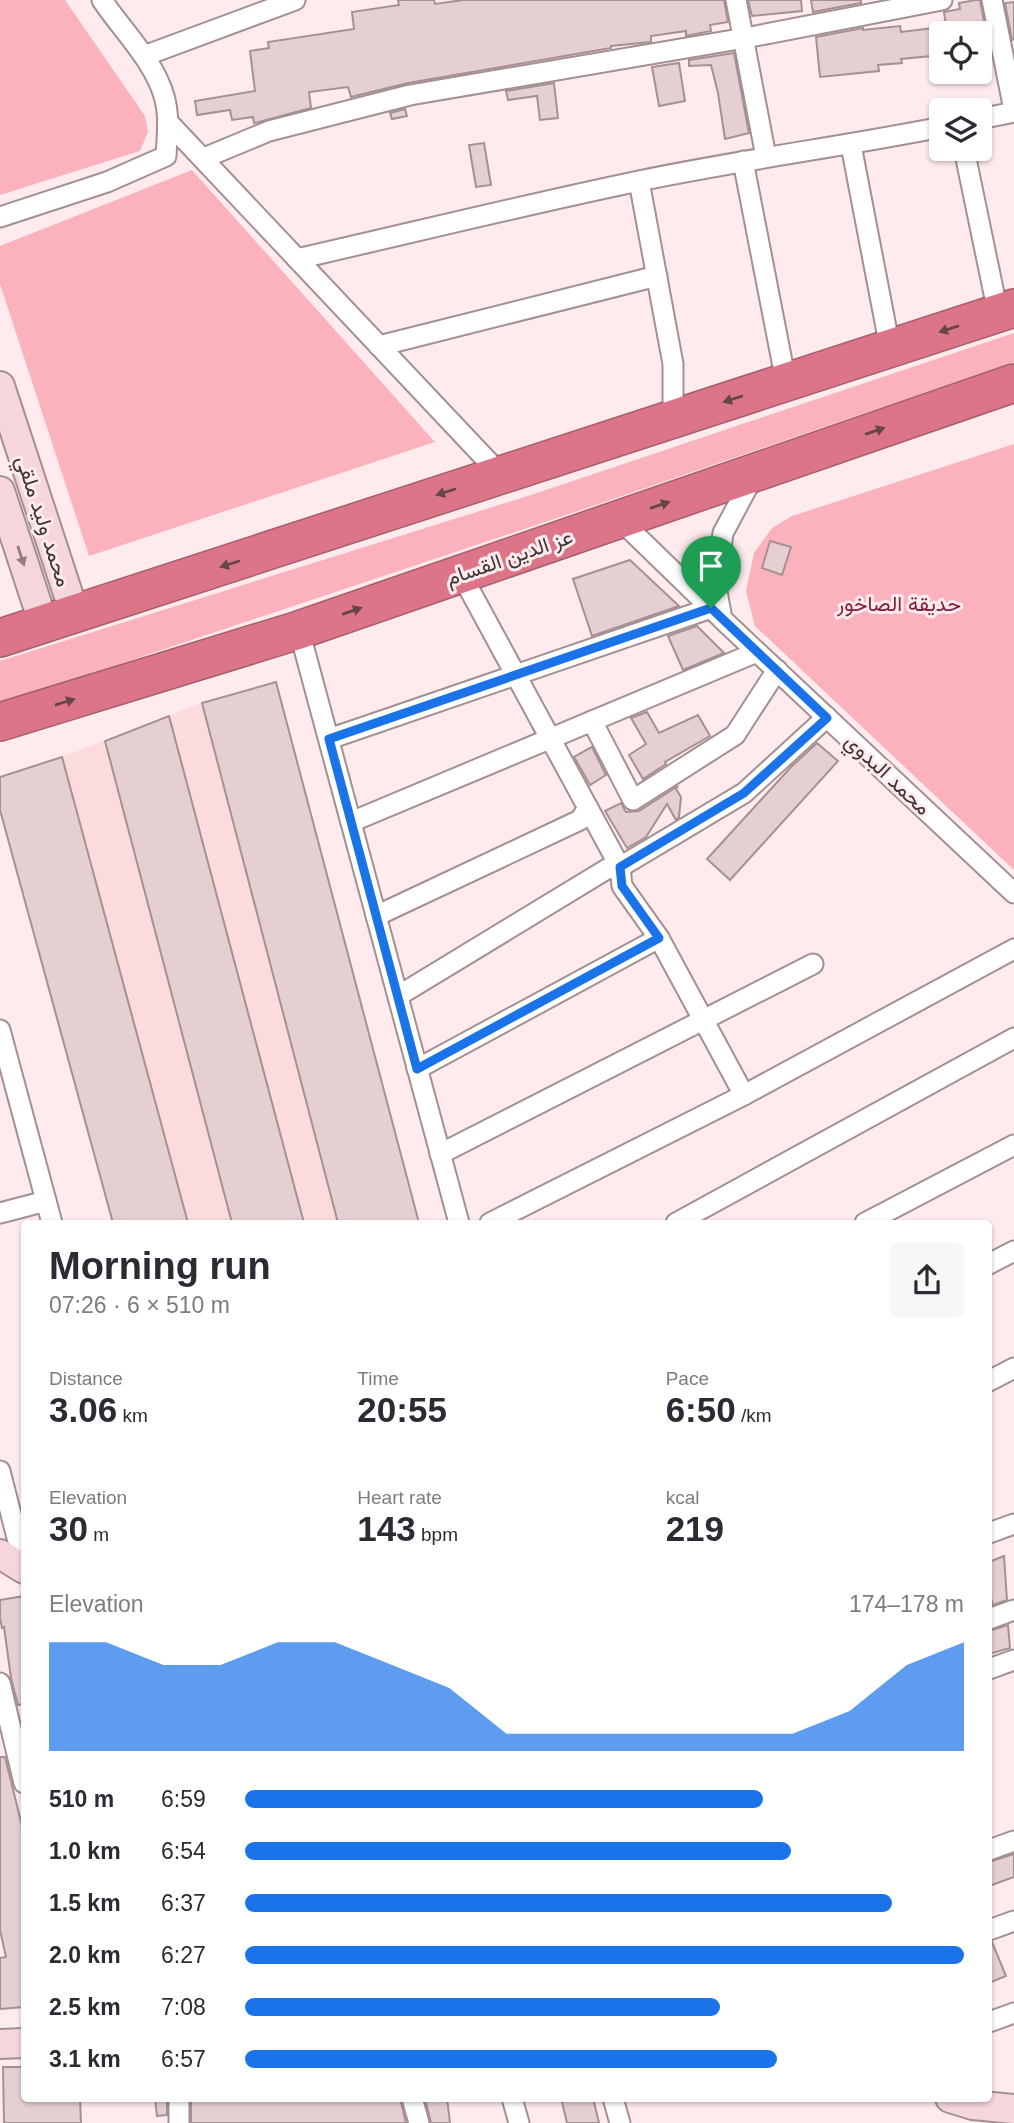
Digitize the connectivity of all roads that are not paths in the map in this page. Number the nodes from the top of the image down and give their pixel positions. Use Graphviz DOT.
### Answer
graph roads {
  1 [pos="102,0"];
  2 [pos="295,0"];
  3 [pos="736,0"];
  4 [pos="942,0"];
  5 [pos="992,0"];
  6 [pos="745,38"];
  7 [pos="144,56"];
  8 [pos="1014,111"];
  9 [pos="992,116"];
  10 [pos="168,122"];
  11 [pos="929,130"];
  12 [pos="851,145"];
  13 [pos="766,157"];
  14 [pos="204,158"];
  15 [pos="743,161"];
  16 [pos="967,161"];
  17 [pos="639,181"];
  18 [pos="0,217"];
  19 [pos="297,259"];
  20 [pos="657,276"];
  21 [pos="1006,311"];
  22 [pos="379,346"];
  23 [pos="890,348"];
  24 [pos="786,382"];
  25 [pos="1014,383"];
  26 [pos="0,386"];
  27 [pos="673,418"];
  28 [pos="756,471"];
  29 [pos="500,474"];
  30 [pos="0,491"];
  31 [pos="619,519"];
  32 [pos="461,574"];
  33 [pos="717,614"];
  34 [pos="59,620"];
  35 [pos="299,630"];
  36 [pos="0,638"];
  37 [pos="757,652"];
  38 [pos="776,670"];
  39 [pos="516,675"];
  40 [pos="827,718"];
  41 [pos="592,721"];
  42 [pos="0,722"];
  43 [pos="551,738"];
  44 [pos="329,739"];
  45 [pos="588,807"];
  46 [pos="351,822"];
  47 [pos="620,867"];
  48 [pos="1014,893"];
  49 [pos="376,916"];
  50 [pos="659,938"];
  51 [pos="1014,949"];
  52 [pos="813,964"];
  53 [pos="398,996"];
  54 [pos="703,1020"];
  55 [pos="0,1030"];
  56 [pos="1014,1038"];
  57 [pos="417,1069"];
  58 [pos="744,1095"];
  59 [pos="1014,1145"];
  60 [pos="440,1154"];
  61 [pos="46,1202"];
  62 [pos="0,1213"];
  63 [pos="51,1220"];
  64 [pos="458,1220"];
  65 [pos="496,1220"];
  66 [pos="681,1220"];
  67 [pos="871,1220"];
  68 [pos="1014,1251"];
  69 [pos="992,1262"];
  70 [pos="1014,1368"];
  71 [pos="992,1379"];
  72 [pos="0,1471"];
  73 [pos="1014,1524"];
  74 [pos="992,1531"];
  75 [pos="0,1554"];
  76 [pos="21,1555"];
  77 [pos="21,1565"];
  78 [pos="1014,1610"];
  79 [pos="992,1618"];
  80 [pos="1014,1660"];
  81 [pos="992,1668"];
  82 [pos="0,1683"];
  83 [pos="21,1770"];
  84 [pos="1014,1841"];
  85 [pos="992,1849"];
  86 [pos="1014,1921"];
  87 [pos="992,1929"];
  88 [pos="1014,2013"];
  89 [pos="992,2021"];
  90 [pos="21,2043"];
  91 [pos="0,2044"];
  92 [pos="179,2102"];
  93 [pos="413,2102"];
  94 [pos="513,2102"];
  95 [pos="614,2102"];
  96 [pos="963,2102"];
  97 [pos="1014,2109"];
  98 [pos="179,2123"];
  99 [pos="419,2123"];
  100 [pos="519,2123"];
  101 [pos="620,2123"];
  1 -- 7 [label="street"];
  2 -- 7 [label="street"];
  3 -- 6 [label="street"];
  4 -- 6 [label="street"];
  5 -- 8 [label="street"];
  6 -- 13 [label="street"];
  6 -- 14 [label="street"];
  7 -- 10 [label="street"];
  8 -- 9 [label="street"];
  10 -- 14 [label="street"];
  10 -- 18 [label="street"];
  11 -- 12 [label="street"];
  12 -- 13 [label="street"];
  12 -- 23 [label="street"];
  13 -- 15 [label="street"];
  14 -- 19 [label="street"];
  15 -- 17 [label="street"];
  15 -- 24 [label="street"];
  16 -- 21 [label="street"];
  17 -- 19 [label="street"];
  17 -- 20 [label="street"];
  19 -- 22 [label="street"];
  20 -- 22 [label="street"];
  20 -- 27 [label="street"];
  21 -- 23 [label="highway, one-way"];
  22 -- 29 [label="street"];
  23 -- 24 [label="highway"];
  24 -- 27 [label="highway, one-way"];
  28 -- 25 [label="highway, عز الدين القسام, one-way"];
  26 -- 34 [label="street, محمد وليد ملقي"];
  27 -- 29 [label="highway"];
  31 -- 28 [label="highway, عز الدين القسام, one-way"];
  28 -- 33 [label="street"];
  29 -- 34 [label="highway, one-way"];
  30 -- 34 [label="street, محمد وليد ملقي, one-way"];
  31 -- 32 [label="highway, عز الدين القسام"];
  31 -- 33 [label="street, محمد البدوي"];
  35 -- 32 [label="highway, عز الدين القسام, one-way"];
  32 -- 39 [label="street"];
  33 -- 37 [label="street, محمد البدوي"];
  33 -- 39 [label="street"];
  34 -- 36 [label="highway"];
  42 -- 35 [label="highway, عز الدين القسام, one-way"];
  35 -- 44 [label="street"];
  37 -- 38 [label="street, محمد البدوي"];
  37 -- 41 [label="street"];
  38 -- 40 [label="street, محمد البدوي"];
  38 -- 41 [label="street"];
  39 -- 43 [label="street"];
  39 -- 44 [label="street"];
  40 -- 47 [label="street"];
  40 -- 48 [label="street, محمد البدوي"];
  41 -- 43 [label="street"];
  43 -- 45 [label="street"];
  43 -- 46 [label="street"];
  44 -- 46 [label="street"];
  45 -- 47 [label="street"];
  45 -- 49 [label="street"];
  46 -- 49 [label="street"];
  47 -- 50 [label="street"];
  47 -- 53 [label="street"];
  49 -- 53 [label="street"];
  50 -- 54 [label="street"];
  50 -- 57 [label="street"];
  51 -- 58 [label="street"];
  52 -- 54 [label="street"];
  53 -- 57 [label="street"];
  54 -- 58 [label="street"];
  54 -- 60 [label="street"];
  55 -- 61 [label="street"];
  56 -- 66 [label="street"];
  57 -- 60 [label="street"];
  58 -- 65 [label="street"];
  59 -- 67 [label="street"];
  60 -- 64 [label="street"];
  61 -- 62 [label="street"];
  61 -- 63 [label="street"];
  68 -- 69 [label="street"];
  70 -- 71 [label="street"];
  72 -- 76 [label="street"];
  73 -- 74 [label="street"];
  75 -- 77 [label="street"];
  78 -- 79 [label="street"];
  80 -- 81 [label="street"];
  82 -- 83 [label="street"];
  84 -- 85 [label="street"];
  86 -- 87 [label="street"];
  88 -- 89 [label="street"];
  90 -- 91 [label="street"];
  92 -- 98 [label="street"];
  93 -- 99 [label="street"];
  94 -- 100 [label="street"];
  95 -- 101 [label="street"];
  96 -- 97 [label="street"];
}
